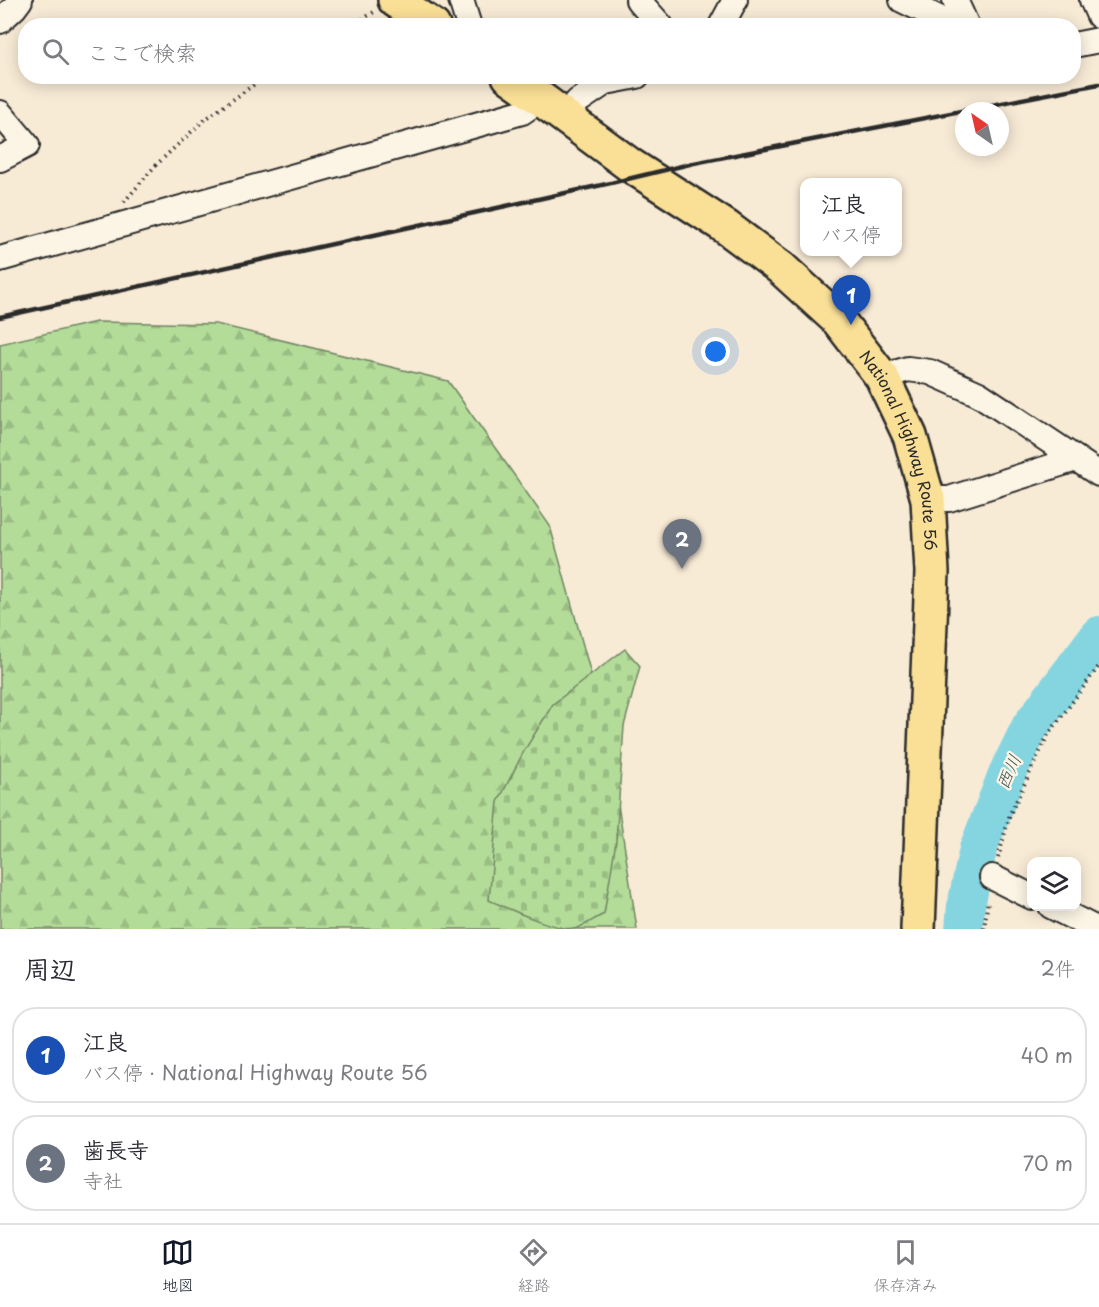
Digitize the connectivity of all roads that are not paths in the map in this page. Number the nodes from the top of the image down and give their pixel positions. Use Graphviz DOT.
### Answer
graph roads {
  1 [pos="395,0"];
  2 [pos="461,0"];
  3 [pos="638,0"];
  4 [pos="735,0"];
  5 [pos="902,0"];
  6 [pos="955,0"];
  7 [pos="1092,0"];
  8 [pos="1099,16"];
  9 [pos="421,18"];
  10 [pos="467,18"];
  11 [pos="654,18"];
  12 [pos="725,18"];
  13 [pos="939,18"];
  14 [pos="963,18"];
  15 [pos="1099,40"];
  16 [pos="1081,44"];
  17 [pos="520,84"];
  18 [pos="602,84"];
  19 [pos="552,107"];
  20 [pos="0,113"];
  21 [pos="0,159"];
  22 [pos="0,259"];
  23 [pos="882,377"];
  24 [pos="1076,459"];
  25 [pos="1099,474"];
  26 [pos="928,499"];
  27 [pos="992,877"];
  28 [pos="1027,894"];
  29 [pos="1060,911"];
  30 [pos="918,929"];
  31 [pos="1096,929"];
  1 -- 9 [label="highway"];
  2 -- 10 [label="street"];
  3 -- 11 [label="street"];
  4 -- 12 [label="street"];
  5 -- 13 [label="street"];
  6 -- 14 [label="street"];
  7 -- 8 [label="street"];
  15 -- 16 [label="street"];
  17 -- 19 [label="highway, National Highway Route 56"];
  18 -- 19 [label="street"];
  19 -- 22 [label="street"];
  19 -- 23 [label="highway, National Highway Route 56"];
  20 -- 21 [label="street"];
  23 -- 24 [label="street"];
  23 -- 26 [label="highway, National Highway Route 56"];
  24 -- 25 [label="street"];
  24 -- 26 [label="street"];
  26 -- 30 [label="highway, National Highway Route 56"];
  27 -- 28 [label="street"];
  29 -- 31 [label="street"];
}
